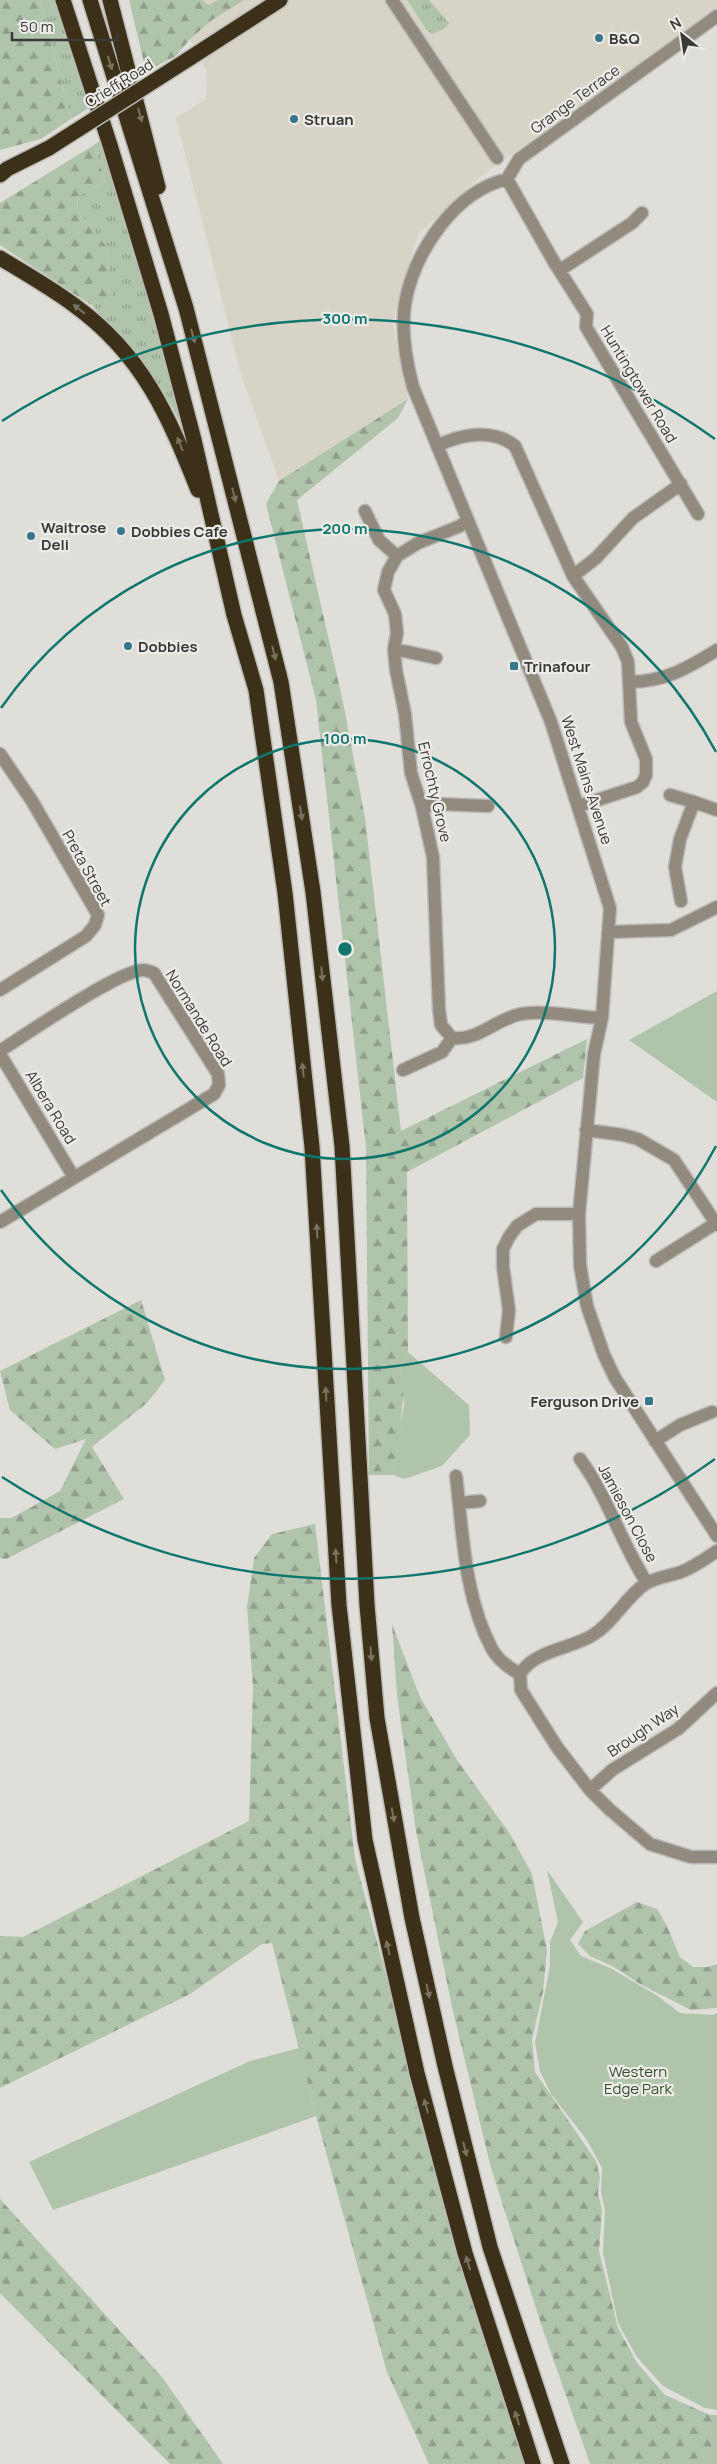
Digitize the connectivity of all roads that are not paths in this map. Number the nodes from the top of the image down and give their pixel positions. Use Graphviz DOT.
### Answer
graph roads {
  1 [pos="64,0"];
  2 [pos="90,0"];
  3 [pos="110,0"];
  4 [pos="280,0"];
  5 [pos="392,0"];
  6 [pos="717,16"];
  7 [pos="497,158"];
  8 [pos="2,171"];
  9 [pos="507,179"];
  10 [pos="642,213"];
  11 [pos="0,258"];
  12 [pos="560,270"];
  13 [pos="186,308"];
  14 [pos="437,446"];
  15 [pos="680,484"];
  16 [pos="365,511"];
  17 [pos="698,514"];
  18 [pos="468,520"];
  19 [pos="218,538"];
  20 [pos="397,556"];
  21 [pos="573,576"];
  22 [pos="394,649"];
  23 [pos="717,650"];
  24 [pos="436,658"];
  25 [pos="630,682"];
  26 [pos="0,754"];
  27 [pos="670,795"];
  28 [pos="694,802"];
  29 [pos="488,806"];
  30 [pos="578,806"];
  31 [pos="422,807"];
  32 [pos="717,810"];
  33 [pos="681,901"];
  34 [pos="717,907"];
  35 [pos="608,932"];
  36 [pos="0,990"];
  37 [pos="602,1018"];
  38 [pos="452,1038"];
  39 [pos="0,1053"];
  40 [pos="402,1070"];
  41 [pos="586,1130"];
  42 [pos="73,1176"];
  43 [pos="579,1214"];
  44 [pos="0,1222"];
  45 [pos="716,1224"];
  46 [pos="656,1261"];
  47 [pos="506,1336"];
  48 [pos="712,1412"];
  49 [pos="655,1441"];
  50 [pos="580,1459"];
  51 [pos="456,1476"];
  52 [pos="480,1501"];
  53 [pos="459,1503"];
  54 [pos="717,1536"];
  55 [pos="717,1551"];
  56 [pos="647,1583"];
  57 [pos="520,1674"];
  58 [pos="716,1697"];
  59 [pos="590,1790"];
  60 [pos="717,1858"];
  61 [pos="533,2464"];
  62 [pos="562,2464"];
  1 -- 19 [label="highway"];
  2 -- 13 [label="highway, one-way"];
  3 -- 13 [label="highway, one-way"];
  4 -- 8 [label="highway, Crieff Road, bridge"];
  5 -- 7 [label="street"];
  6 -- 9 [label="street, Grange Terrace"];
  9 -- 12 [label="street, Huntingtower Road"];
  9 -- 14 [label="street, West Mains Avenue"];
  10 -- 12 [label="street"];
  19 -- 11 [label="highway, one-way"];
  12 -- 15 [label="street, Huntingtower Road"];
  13 -- 62 [label="highway, one-way"];
  14 -- 18 [label="street, West Mains Avenue"];
  14 -- 21 [label="street"];
  15 -- 17 [label="street, Huntingtower Road"];
  15 -- 21 [label="street"];
  16 -- 20 [label="street"];
  18 -- 20 [label="street"];
  18 -- 30 [label="street, West Mains Avenue"];
  61 -- 19 [label="highway, one-way"];
  20 -- 22 [label="street, Errochty Grove"];
  21 -- 25 [label="street"];
  22 -- 24 [label="street"];
  22 -- 31 [label="street, Errochty Grove"];
  23 -- 25 [label="street"];
  25 -- 30 [label="street"];
  26 -- 36 [label="street, Preta Street"];
  27 -- 28 [label="street"];
  28 -- 32 [label="street"];
  28 -- 33 [label="street"];
  29 -- 31 [label="street"];
  30 -- 35 [label="street, West Mains Avenue"];
  31 -- 38 [label="street, Errochty Grove"];
  34 -- 35 [label="street"];
  35 -- 37 [label="street, West Mains Avenue"];
  37 -- 38 [label="street"];
  37 -- 41 [label="street, West Mains Avenue"];
  38 -- 40 [label="street"];
  39 -- 42 [label="street, Albera Road"];
  39 -- 42 [label="street, Normande Road"];
  41 -- 43 [label="street, West Mains Avenue"];
  41 -- 45 [label="street"];
  42 -- 44 [label="street, Normande Road"];
  43 -- 47 [label="street"];
  43 -- 49 [label="street, West Mains Avenue"];
  45 -- 46 [label="street"];
  48 -- 49 [label="street"];
  49 -- 54 [label="street, West Mains Avenue"];
  50 -- 56 [label="street, Jamieson Close"];
  51 -- 53 [label="street"];
  52 -- 53 [label="street"];
  53 -- 57 [label="street"];
  55 -- 56 [label="street"];
  56 -- 57 [label="street"];
  57 -- 59 [label="street"];
  58 -- 59 [label="street, Brough Way"];
  59 -- 60 [label="street"];
}
